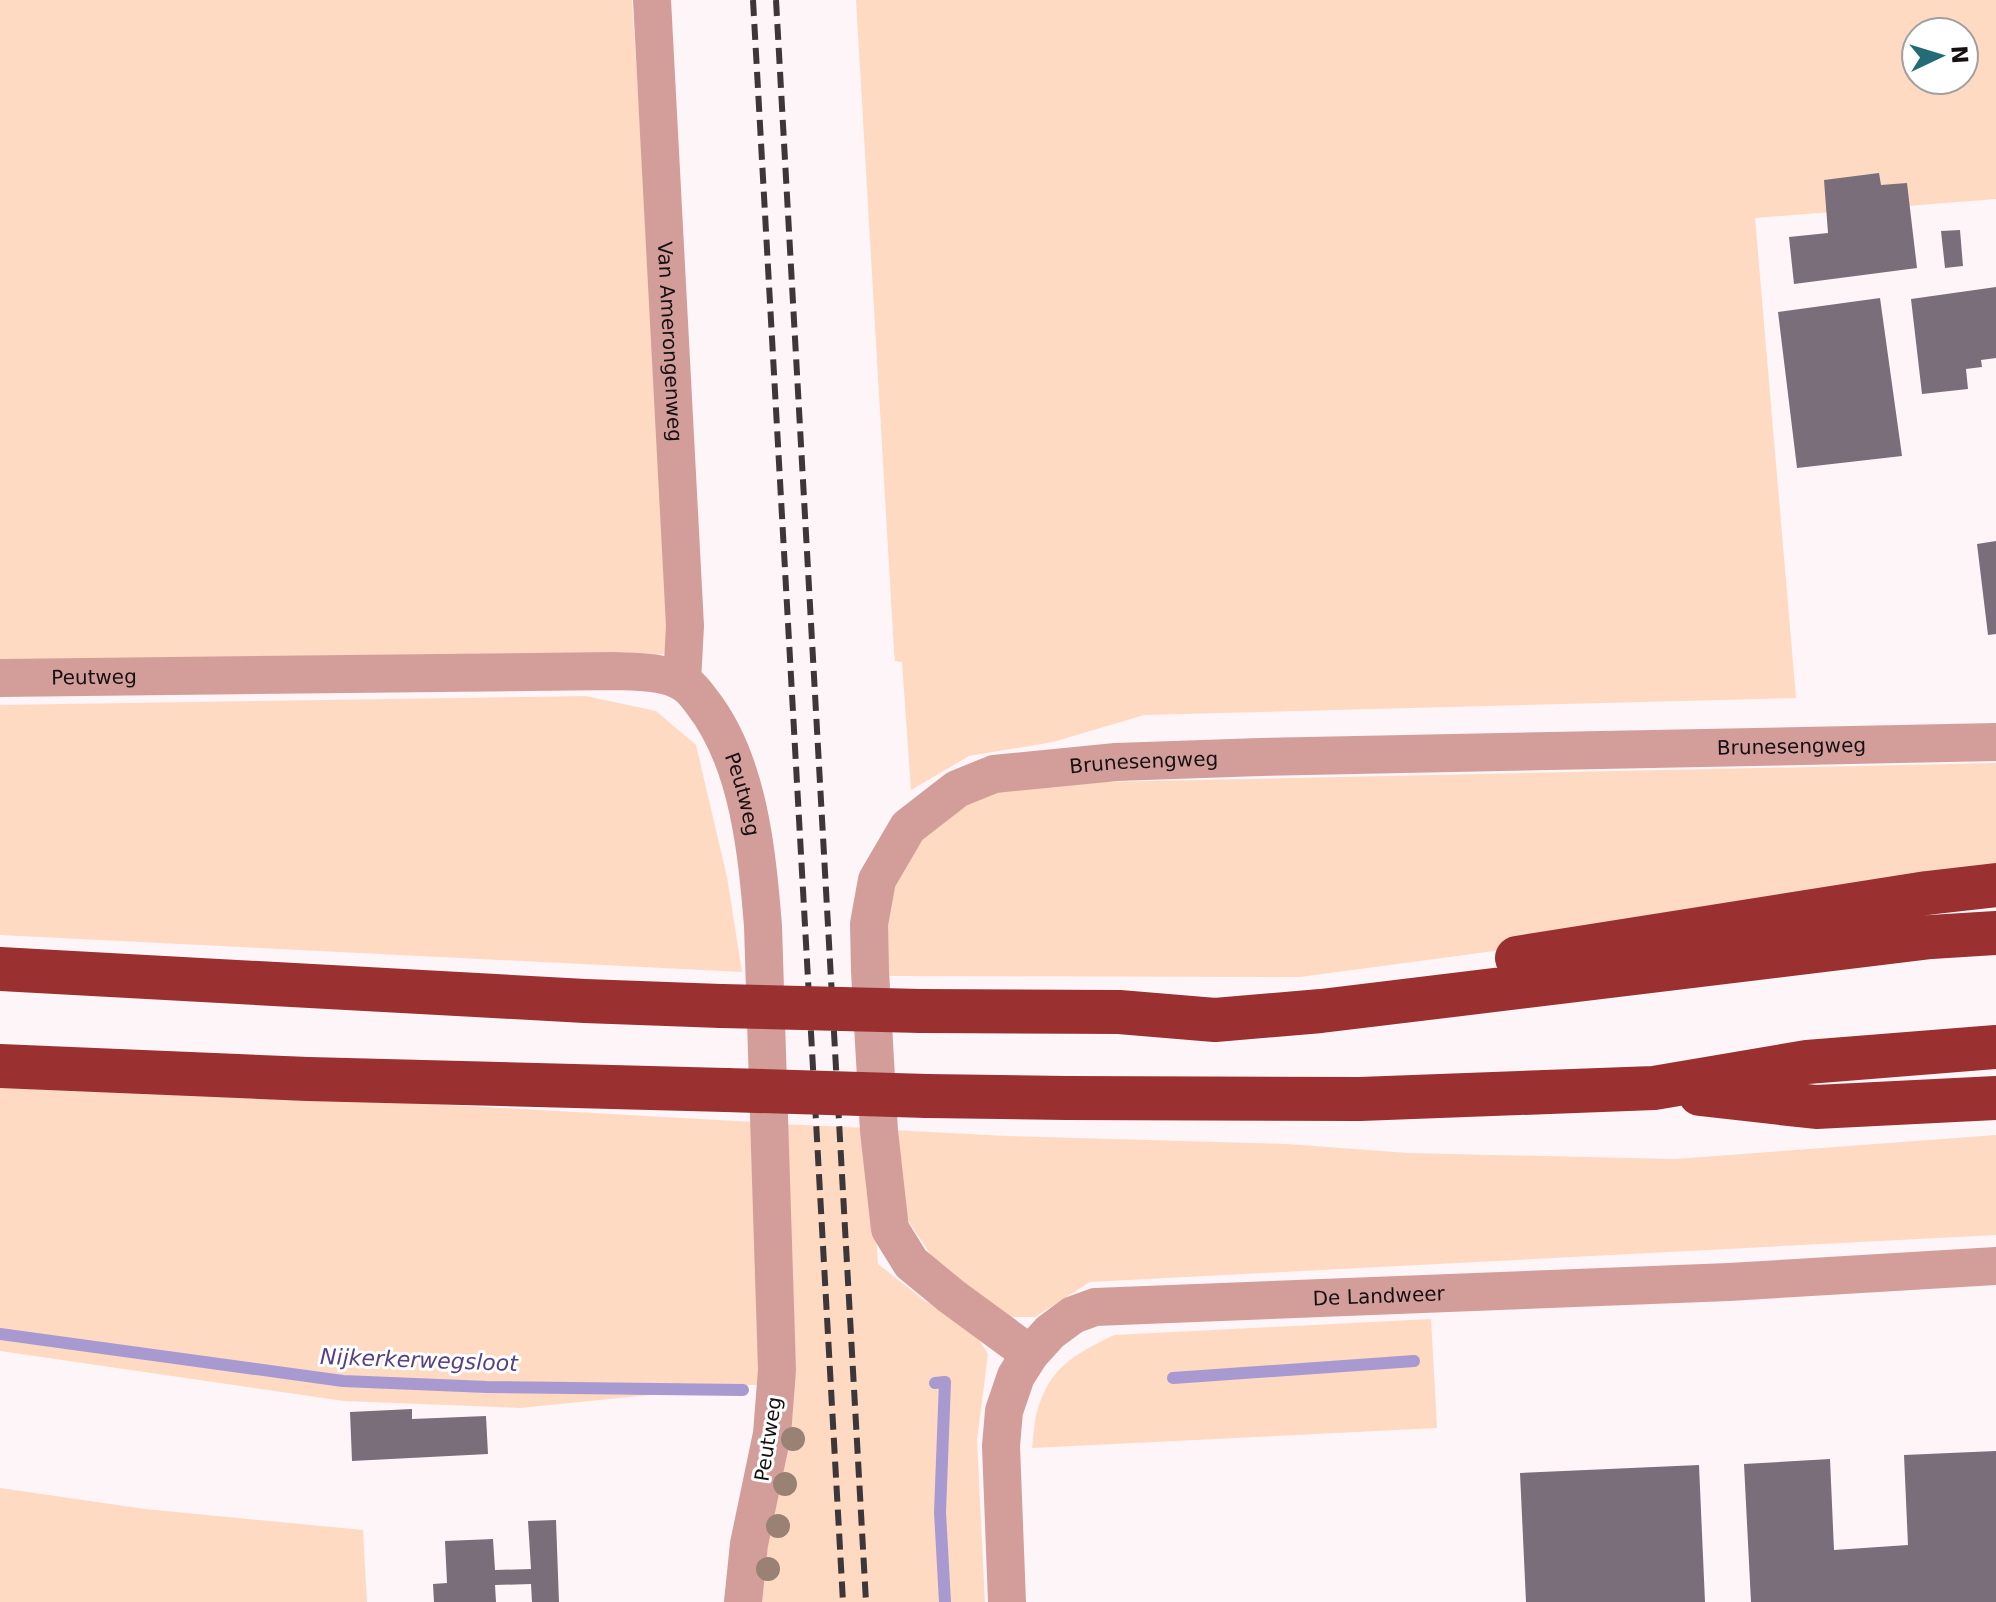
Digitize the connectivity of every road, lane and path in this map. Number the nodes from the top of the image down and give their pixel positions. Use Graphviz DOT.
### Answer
graph roads {
  1 [pos="652,0"];
  2 [pos="0,678"];
  3 [pos="682,681"];
  4 [pos="1996,742"];
  5 [pos="1996,885"];
  6 [pos="1996,933"];
  7 [pos="0,969"];
  8 [pos="1119,1012"];
  9 [pos="1996,1047"];
  10 [pos="0,1066"];
  11 [pos="1654,1088"];
  12 [pos="1996,1098"];
  13 [pos="1996,1266"];
  14 [pos="1030,1354"];
  15 [pos="743,1602"];
  16 [pos="1007,1602"];
  1 -- 3 [label="street, Van Amerongenweg"];
  2 -- 3 [label="street, Peutweg"];
  3 -- 15 [label="street, Peutweg"];
  4 -- 14 [label="street, Brunesengweg"];
  5 -- 8 [label="highway"];
  6 -- 8 [label="highway"];
  7 -- 8 [label="highway, bridge"];
  9 -- 11 [label="highway"];
  10 -- 11 [label="highway, bridge"];
  11 -- 12 [label="highway"];
  13 -- 14 [label="street, De Landweer"];
  14 -- 16 [label="street, De Landweer"];
}
